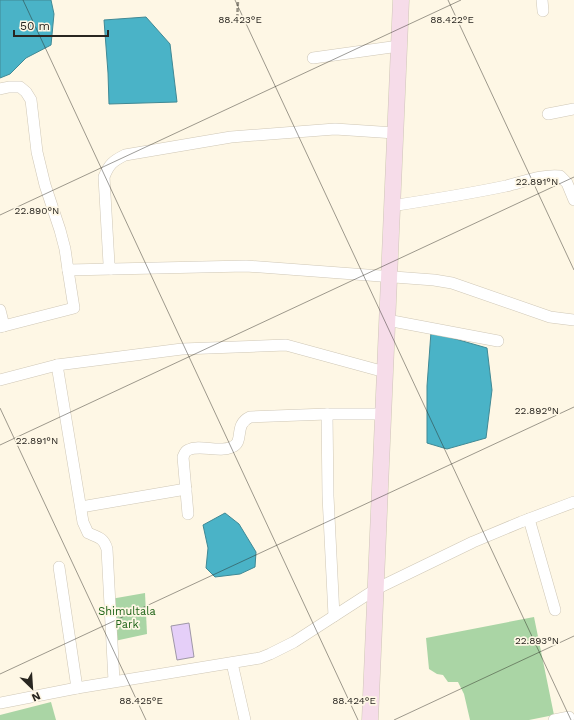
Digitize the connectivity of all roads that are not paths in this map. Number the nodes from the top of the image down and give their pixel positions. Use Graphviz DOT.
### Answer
graph roads {
  1 [pos="401,0"];
  2 [pos="399,46"];
  3 [pos="313,58"];
  4 [pos="0,89"];
  5 [pos="574,109"];
  6 [pos="548,114"];
  7 [pos="395,133"];
  8 [pos="574,200"];
  9 [pos="391,206"];
  10 [pos="111,269"];
  11 [pos="68,270"];
  12 [pos="389,278"];
  13 [pos="0,310"];
  14 [pos="387,320"];
  15 [pos="574,320"];
  16 [pos="2,327"];
  17 [pos="498,341"];
  18 [pos="57,365"];
  19 [pos="385,372"];
  20 [pos="0,380"];
  21 [pos="326,414"];
  22 [pos="384,414"];
  23 [pos="186,489"];
  24 [pos="574,502"];
  25 [pos="81,507"];
  26 [pos="188,514"];
  27 [pos="529,519"];
  28 [pos="59,567"];
  29 [pos="376,589"];
  30 [pos="555,610"];
  31 [pos="334,616"];
  32 [pos="232,663"];
  33 [pos="114,681"];
  34 [pos="77,688"];
  35 [pos="0,704"];
  36 [pos="569,717"];
  37 [pos="245,720"];
  38 [pos="370,720"];
  39 [pos="554,720"];
  1 -- 2 [label="main road"];
  2 -- 3 [label="street"];
  2 -- 7 [label="main road"];
  4 -- 11 [label="street"];
  5 -- 6 [label="street"];
  7 -- 9 [label="main road"];
  7 -- 10 [label="street"];
  8 -- 9 [label="street"];
  9 -- 12 [label="main road"];
  10 -- 11 [label="street"];
  10 -- 12 [label="street"];
  11 -- 16 [label="street"];
  12 -- 14 [label="main road"];
  12 -- 15 [label="street"];
  13 -- 16 [label="street"];
  14 -- 17 [label="street"];
  14 -- 19 [label="main road"];
  18 -- 19 [label="street"];
  18 -- 20 [label="street"];
  18 -- 25 [label="street"];
  19 -- 22 [label="main road"];
  21 -- 22 [label="street"];
  21 -- 23 [label="street"];
  21 -- 31 [label="street"];
  22 -- 29 [label="main road"];
  23 -- 25 [label="street"];
  23 -- 26 [label="street"];
  24 -- 27 [label="street"];
  25 -- 33 [label="street"];
  27 -- 29 [label="street"];
  27 -- 30 [label="street"];
  28 -- 34 [label="street"];
  29 -- 31 [label="street"];
  29 -- 38 [label="main road"];
  31 -- 32 [label="street"];
  32 -- 33 [label="street"];
  32 -- 37 [label="street"];
  33 -- 34 [label="street"];
  34 -- 35 [label="street"];
  36 -- 39 [label="street"];
}
